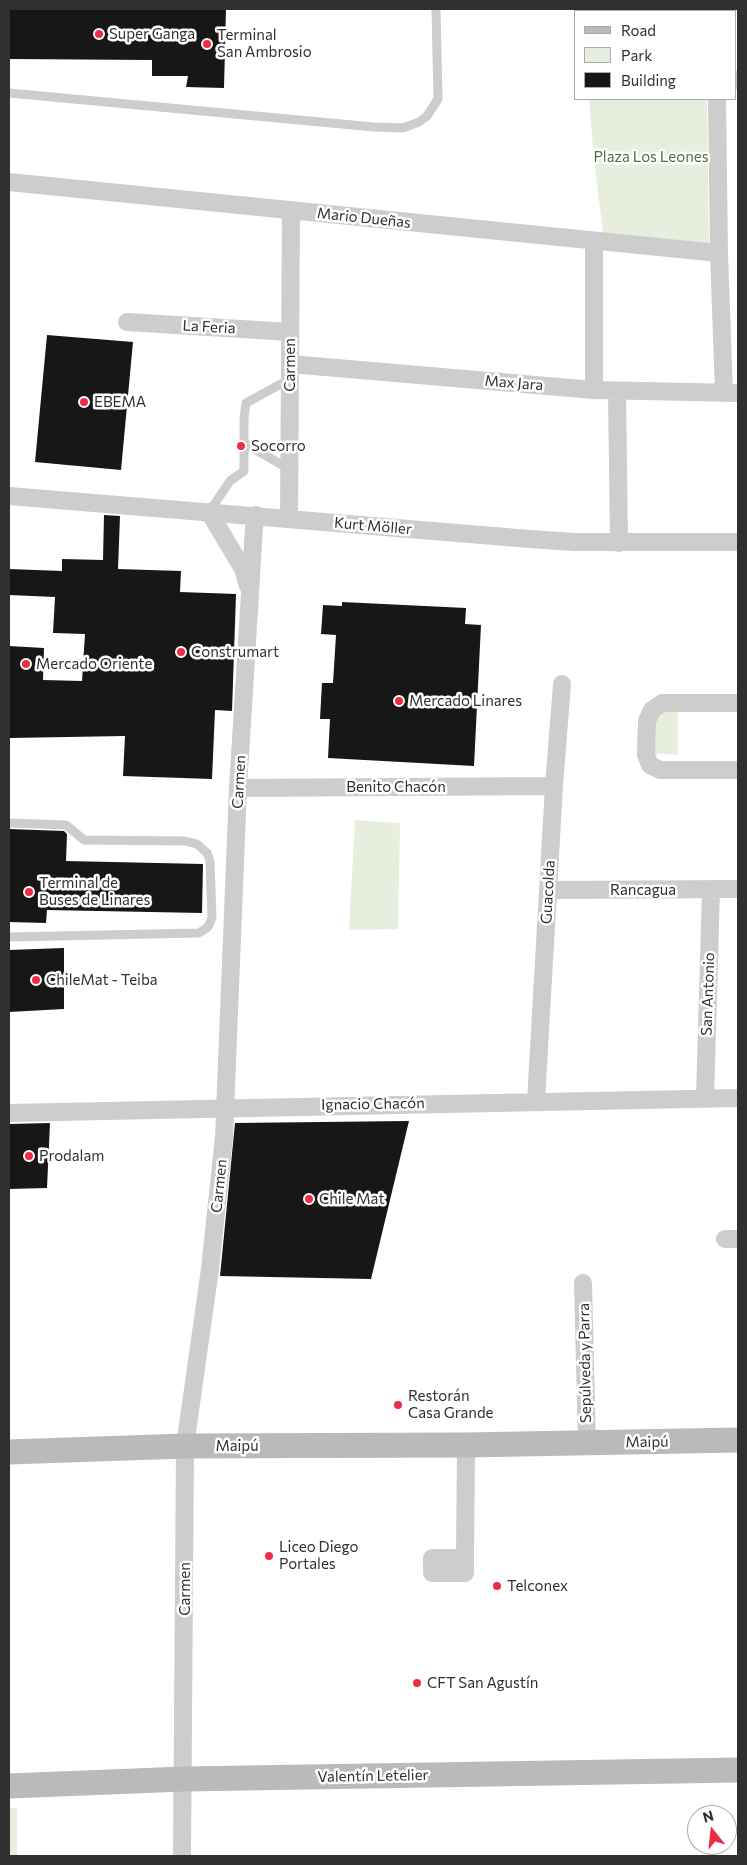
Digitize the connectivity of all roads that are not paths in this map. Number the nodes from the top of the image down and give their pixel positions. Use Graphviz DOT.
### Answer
graph roads {
  1 [pos="436,9"];
  2 [pos="9,93"];
  3 [pos="716,100"];
  4 [pos="9,182"];
  5 [pos="291,211"];
  6 [pos="594,242"];
  7 [pos="719,253"];
  8 [pos="127,322"];
  9 [pos="290,332"];
  10 [pos="290,372"];
  11 [pos="594,390"];
  12 [pos="617,391"];
  13 [pos="731,393"];
  14 [pos="244,443"];
  15 [pos="289,470"];
  16 [pos="9,496"];
  17 [pos="209,512"];
  18 [pos="256,515"];
  19 [pos="289,518"];
  20 [pos="620,542"];
  21 [pos="738,542"];
  22 [pos="251,593"];
  23 [pos="562,684"];
  24 [pos="738,703"];
  25 [pos="738,770"];
  26 [pos="554,786"];
  27 [pos="238,788"];
  28 [pos="9,823"];
  29 [pos="738,889"];
  30 [pos="548,890"];
  31 [pos="711,890"];
  32 [pos="9,937"];
  33 [pos="705,1098"];
  34 [pos="738,1098"];
  35 [pos="536,1101"];
  36 [pos="226,1108"];
  37 [pos="9,1113"];
  38 [pos="583,1283"];
  39 [pos="738,1440"];
  40 [pos="587,1444"];
  41 [pos="466,1445"];
  42 [pos="185,1446"];
  43 [pos="9,1452"];
  44 [pos="465,1558"];
  45 [pos="738,1770"];
  46 [pos="184,1779"];
  47 [pos="9,1786"];
  48 [pos="182,1856"];
  1 -- 2 [label="lane"];
  3 -- 7 [label="street"];
  4 -- 5 [label="street, Mario Dueñas"];
  5 -- 6 [label="street, Mario Dueñas"];
  5 -- 9 [label="street, Carmen"];
  6 -- 7 [label="street, Mario Dueñas"];
  6 -- 11 [label="street"];
  7 -- 13 [label="street"];
  8 -- 9 [label="street, La Feria"];
  9 -- 10 [label="street, Carmen"];
  10 -- 11 [label="street, Max Jara"];
  10 -- 14 [label="lane"];
  10 -- 15 [label="street, Carmen"];
  11 -- 12 [label="street, Max Jara"];
  12 -- 13 [label="street, Max Jara"];
  12 -- 20 [label="street"];
  14 -- 15 [label="lane"];
  14 -- 17 [label="lane"];
  15 -- 19 [label="street, Carmen"];
  16 -- 17 [label="street, Kurt Möller"];
  17 -- 18 [label="street, Kurt Möller"];
  17 -- 22 [label="street"];
  18 -- 19 [label="street, Kurt Möller"];
  18 -- 22 [label="street, Carmen"];
  19 -- 20 [label="street, Kurt Möller"];
  20 -- 21 [label="street, Kurt Möller"];
  22 -- 27 [label="street, Carmen"];
  23 -- 26 [label="street, Guacolda"];
  24 -- 25 [label="street"];
  26 -- 27 [label="street, Benito Chacón"];
  26 -- 30 [label="street, Guacolda"];
  27 -- 36 [label="street, Carmen"];
  28 -- 32 [label="lane"];
  29 -- 31 [label="street, Rancagua"];
  30 -- 31 [label="street, Rancagua"];
  30 -- 35 [label="street, Guacolda"];
  31 -- 33 [label="street, San Antonio"];
  33 -- 34 [label="street, Ignacio Chacón"];
  33 -- 35 [label="street, Ignacio Chacón"];
  35 -- 36 [label="street, Ignacio Chacón"];
  36 -- 37 [label="street, Ignacio Chacón"];
  36 -- 42 [label="street, Carmen"];
  38 -- 40 [label="street, Sepúlveda y Parra"];
  39 -- 40 [label="main road, Maipú"];
  40 -- 41 [label="main road, Maipú"];
  41 -- 42 [label="main road, Maipú"];
  41 -- 44 [label="street"];
  42 -- 43 [label="main road, Maipú"];
  42 -- 46 [label="street, Carmen"];
  45 -- 46 [label="main road, Valentín Letelier"];
  46 -- 47 [label="main road, Valentín Letelier"];
  46 -- 48 [label="street, Carmen"];
}
